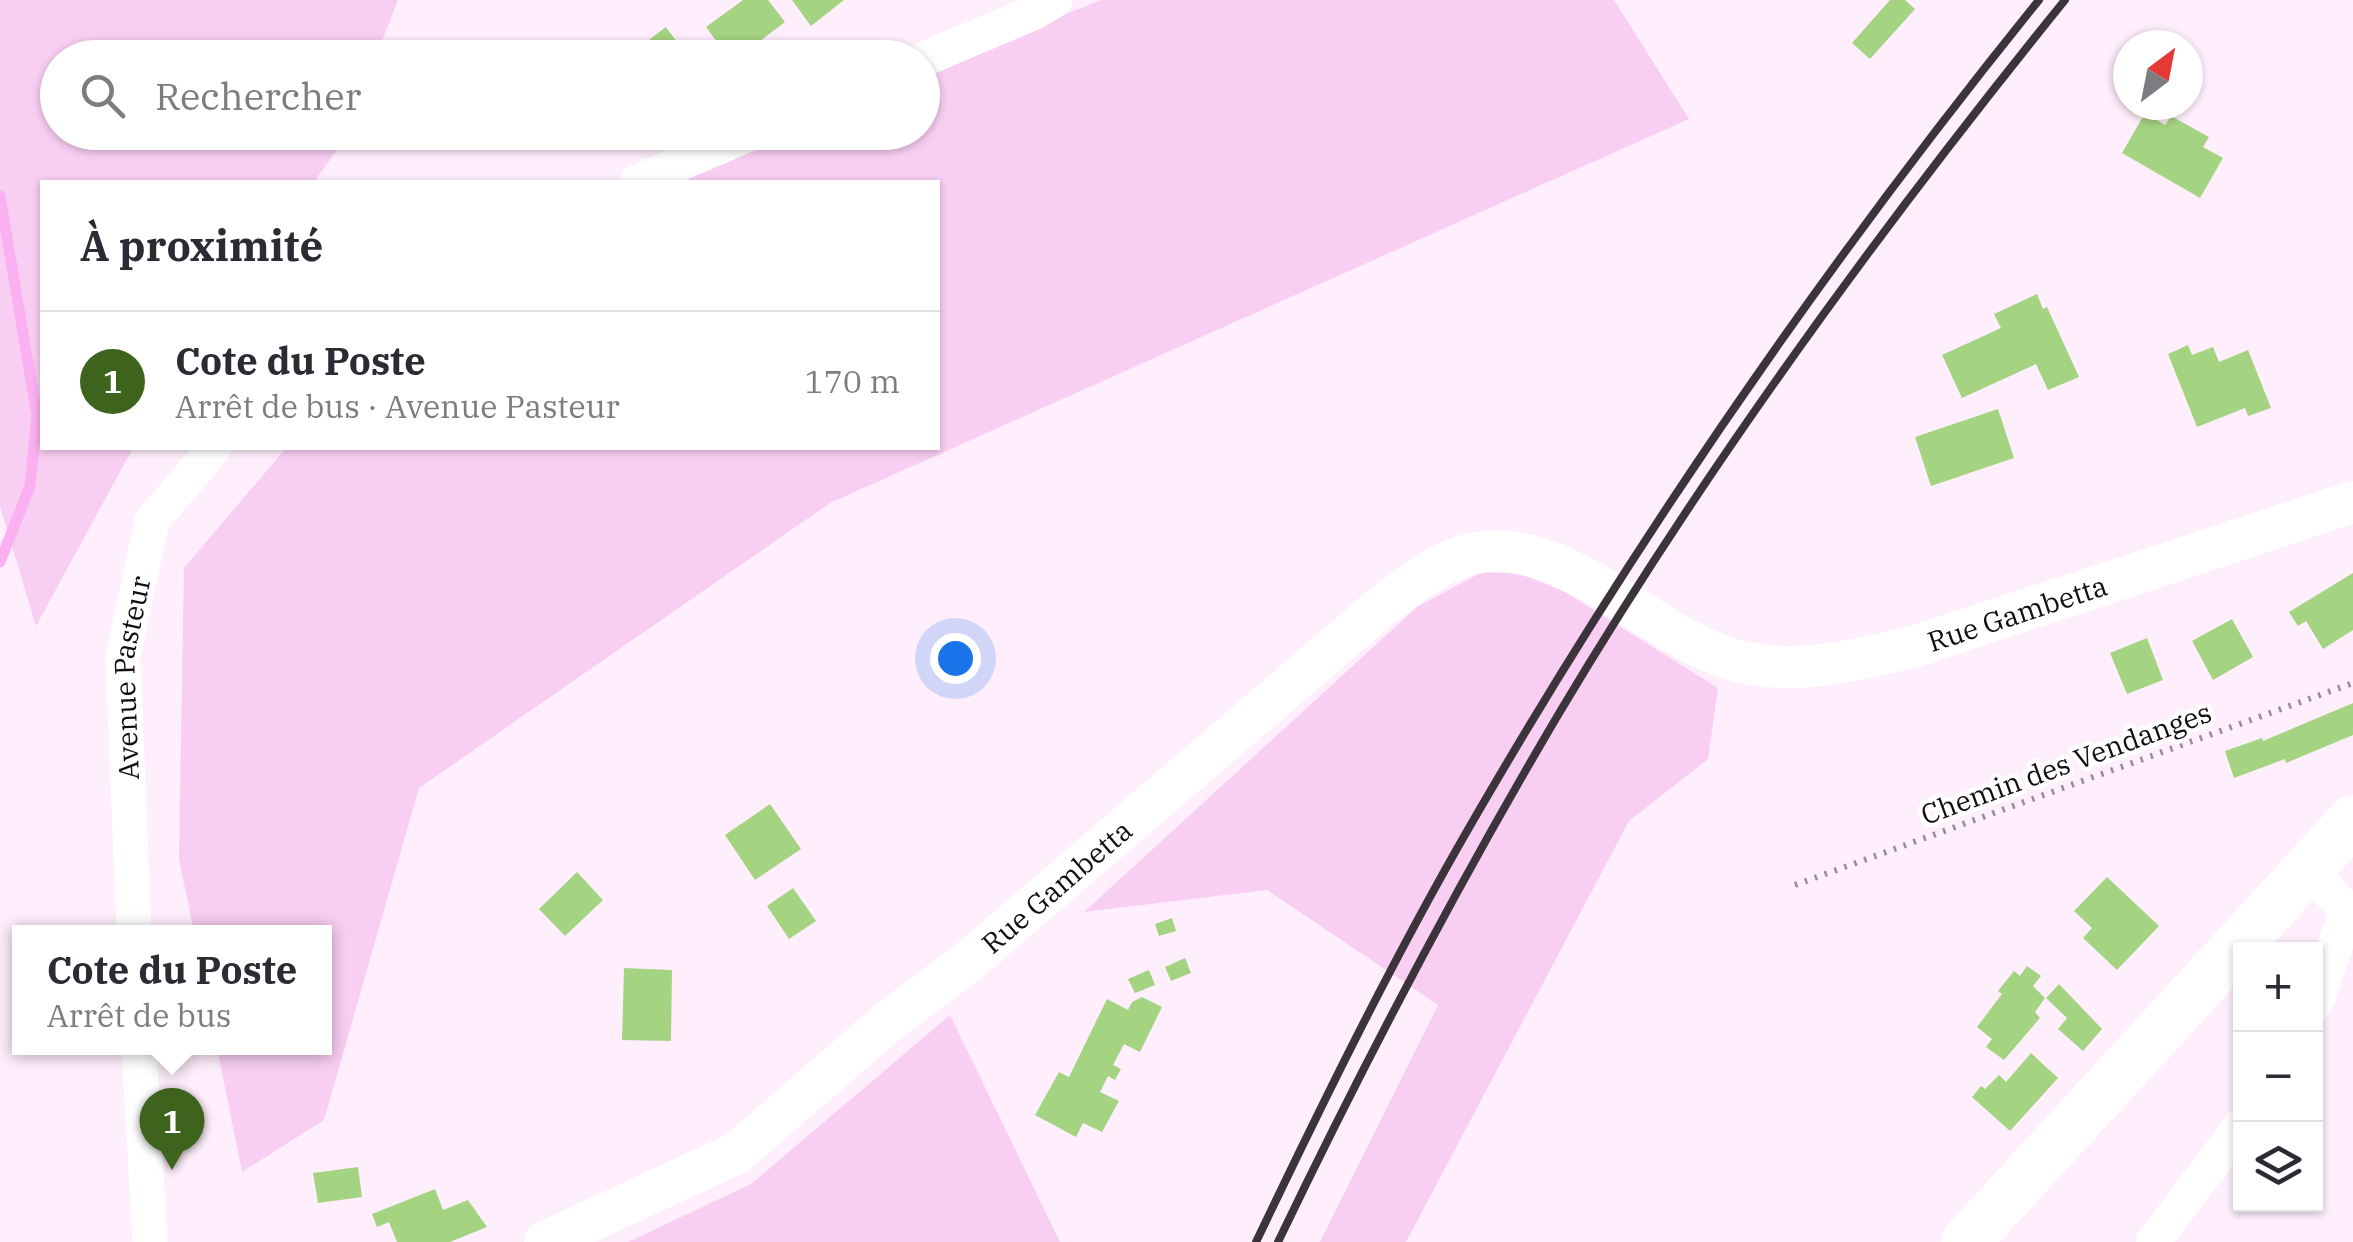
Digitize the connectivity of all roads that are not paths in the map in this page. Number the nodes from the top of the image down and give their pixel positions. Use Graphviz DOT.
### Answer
graph roads {
  1 [pos="1054,0"];
  2 [pos="940,52"];
  3 [pos="712,150"];
  4 [pos="642,180"];
  5 [pos="212,450"];
  6 [pos="2353,502"];
  7 [pos="2353,820"];
  8 [pos="2306,867"];
  9 [pos="134,925"];
  10 [pos="2323,983"];
  11 [pos="139,1055"];
  12 [pos="2233,1136"];
  13 [pos="150,1242"];
  14 [pos="546,1242"];
  15 [pos="1966,1242"];
  16 [pos="2153,1242"];
  1 -- 2 [label="street"];
  3 -- 4 [label="street"];
  5 -- 9 [label="street, Avenue Pasteur"];
  6 -- 14 [label="street, Rue Gambetta"];
  7 -- 8 [label="main road"];
  8 -- 10 [label="street"];
  8 -- 15 [label="main road"];
  11 -- 13 [label="street"];
  12 -- 16 [label="street"];
}
